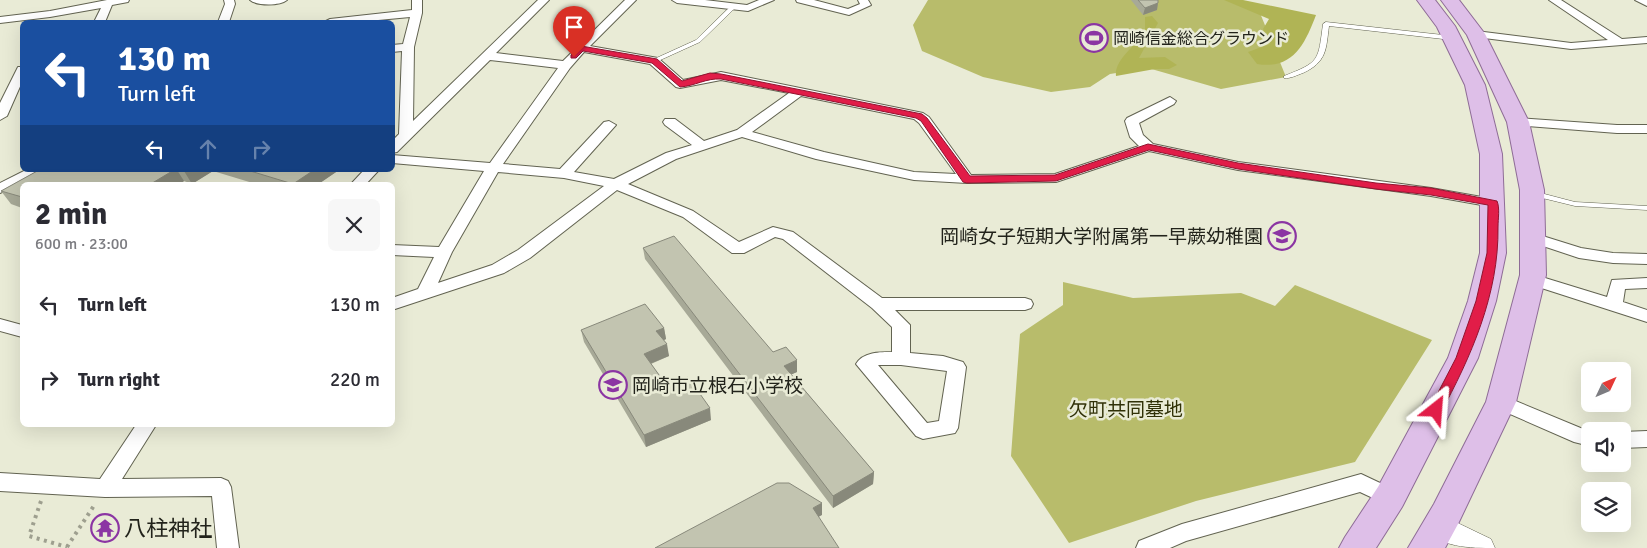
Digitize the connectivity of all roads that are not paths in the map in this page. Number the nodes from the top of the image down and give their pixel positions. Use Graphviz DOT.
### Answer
graph roads {
  1 [pos="59,0"];
  2 [pos="124,0"];
  3 [pos="229,0"];
  4 [pos="256,0"];
  5 [pos="282,0"];
  6 [pos="418,0"];
  7 [pos="544,0"];
  8 [pos="631,0"];
  9 [pos="678,0"];
  10 [pos="769,0"];
  11 [pos="801,0"];
  12 [pos="863,0"];
  13 [pos="1426,0"];
  14 [pos="1450,0"];
  15 [pos="1554,0"];
  16 [pos="1640,0"];
  17 [pos="108,3"];
  18 [pos="1647,3"];
  19 [pos="732,7"];
  20 [pos="417,13"];
  21 [pos="48,18"];
  22 [pos="0,20"];
  23 [pos="101,20"];
  24 [pos="225,20"];
  25 [pos="349,20"];
  26 [pos="1464,36"];
  27 [pos="1647,40"];
  28 [pos="1619,42"];
  29 [pos="408,47"];
  30 [pos="581,48"];
  31 [pos="395,49"];
  32 [pos="487,56"];
  33 [pos="654,61"];
  34 [pos="566,65"];
  35 [pos="20,74"];
  36 [pos="1286,77"];
  37 [pos="799,92"];
  38 [pos="1170,101"];
  39 [pos="0,116"];
  40 [pos="670,122"];
  41 [pos="1518,122"];
  42 [pos="609,125"];
  43 [pos="1647,129"];
  44 [pos="742,133"];
  45 [pos="406,135"];
  46 [pos="395,146"];
  47 [pos="703,146"];
  48 [pos="1148,147"];
  49 [pos="395,159"];
  50 [pos="494,167"];
  51 [pos="32,172"];
  52 [pos="370,172"];
  53 [pos="564,174"];
  54 [pos="967,180"];
  55 [pos="360,182"];
  56 [pos="616,184"];
  57 [pos="0,189"];
  58 [pos="1532,193"];
  59 [pos="1493,203"];
  60 [pos="1647,208"];
  61 [pos="1533,238"];
  62 [pos="395,250"];
  63 [pos="444,252"];
  64 [pos="1647,259"];
  65 [pos="1532,279"];
  66 [pos="1647,284"];
  67 [pos="425,294"];
  68 [pos="395,303"];
  69 [pos="878,304"];
  70 [pos="1025,304"];
  71 [pos="1614,306"];
  72 [pos="1647,316"];
  73 [pos="0,325"];
  74 [pos="20,330"];
  75 [pos="901,358"];
  76 [pos="1501,402"];
  77 [pos="145,427"];
  78 [pos="1581,437"];
  79 [pos="1647,439"];
  80 [pos="1631,440"];
  81 [pos="0,482"];
  82 [pos="105,488"];
  83 [pos="1390,497"];
  84 [pos="1432,537"];
  85 [pos="228,548"];
  86 [pos="1147,548"];
  87 [pos="1357,548"];
  88 [pos="1481,548"];
  1 -- 21 [label="street"];
  2 -- 17 [label="street"];
  3 -- 24 [label="street"];
  4 -- 5 [label="street"];
  6 -- 20 [label="street"];
  7 -- 32 [label="street"];
  8 -- 30 [label="street"];
  9 -- 19 [label="street"];
  10 -- 19 [label="street"];
  11 -- 12 [label="street"];
  13 -- 26 [label="main road"];
  14 -- 26 [label="main road"];
  15 -- 28 [label="street"];
  16 -- 18 [label="street"];
  17 -- 21 [label="street"];
  17 -- 23 [label="street"];
  19 -- 33 [label="lane"];
  20 -- 25 [label="street"];
  20 -- 29 [label="street"];
  21 -- 22 [label="street"];
  26 -- 28 [label="street"];
  26 -- 36 [label="lane"];
  26 -- 41 [label="main road"];
  26 -- 59 [label="main road"];
  27 -- 28 [label="street"];
  29 -- 31 [label="street"];
  29 -- 45 [label="street"];
  30 -- 33 [label="street"];
  30 -- 34 [label="street"];
  32 -- 34 [label="street"];
  32 -- 45 [label="street"];
  33 -- 37 [label="street"];
  34 -- 50 [label="street"];
  35 -- 39 [label="street"];
  37 -- 44 [label="street"];
  37 -- 54 [label="street"];
  38 -- 48 [label="street"];
  40 -- 47 [label="street"];
  41 -- 43 [label="street"];
  41 -- 58 [label="main road"];
  42 -- 53 [label="street"];
  44 -- 47 [label="street"];
  44 -- 54 [label="street"];
  45 -- 46 [label="street"];
  47 -- 56 [label="street"];
  48 -- 54 [label="street"];
  48 -- 59 [label="street"];
  49 -- 50 [label="street"];
  50 -- 53 [label="street"];
  50 -- 63 [label="street"];
  51 -- 57 [label="street"];
  52 -- 55 [label="street"];
  53 -- 56 [label="street"];
  56 -- 67 [label="street"];
  56 -- 69 [label="street"];
  58 -- 60 [label="lane"];
  58 -- 61 [label="main road"];
  59 -- 83 [label="main road"];
  61 -- 64 [label="street"];
  61 -- 65 [label="main road"];
  62 -- 63 [label="street"];
  63 -- 67 [label="street"];
  65 -- 71 [label="street"];
  65 -- 76 [label="main road"];
  66 -- 71 [label="street"];
  67 -- 68 [label="street"];
  69 -- 70 [label="street"];
  69 -- 75 [label="street"];
  71 -- 72 [label="street"];
  73 -- 74 [label="street"];
  75 -- 75 [label="street"];
  76 -- 78 [label="street"];
  76 -- 84 [label="main road"];
  77 -- 82 [label="street"];
  79 -- 80 [label="street"];
  81 -- 82 [label="street"];
  82 -- 85 [label="street"];
  83 -- 86 [label="street"];
  83 -- 87 [label="main road"];
  84 -- 88 [label="street"];
}
